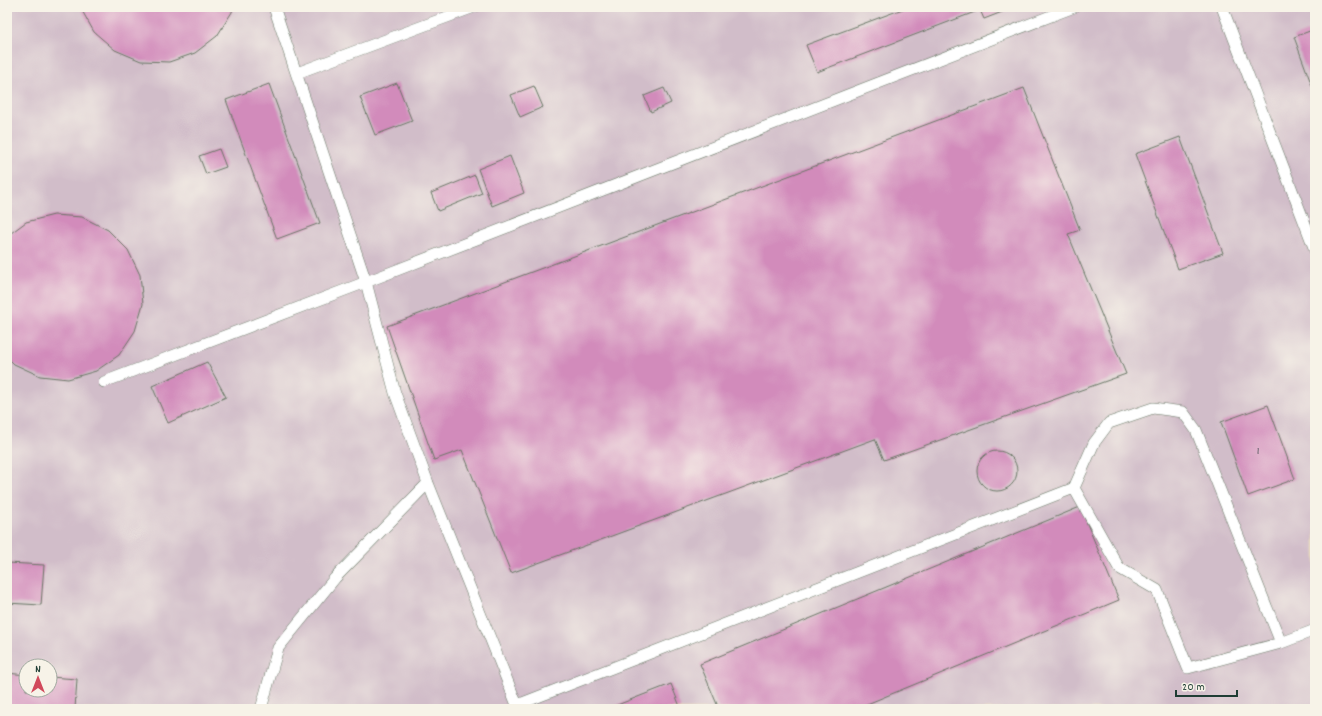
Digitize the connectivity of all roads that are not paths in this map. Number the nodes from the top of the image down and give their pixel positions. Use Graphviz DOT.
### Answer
graph roads {
  1 [pos="274,7"];
  2 [pos="474,7"];
  3 [pos="1074,7"];
  4 [pos="1222,7"];
  5 [pos="296,73"];
  6 [pos="1315,250"];
  7 [pos="366,282"];
  8 [pos="104,382"];
  9 [pos="428,484"];
  10 [pos="1074,488"];
  11 [pos="1315,630"];
  12 [pos="1281,643"];
  13 [pos="261,709"];
  1 -- 5 [label="lane"];
  2 -- 5 [label="lane"];
  3 -- 7 [label="lane"];
  4 -- 6 [label="lane"];
  5 -- 7 [label="lane"];
  7 -- 8 [label="lane"];
  7 -- 9 [label="lane"];
  9 -- 10 [label="lane"];
  9 -- 13 [label="lane"];
  10 -- 12 [label="lane"];
  10 -- 12 [label="lane"];
  11 -- 12 [label="lane"];
}
